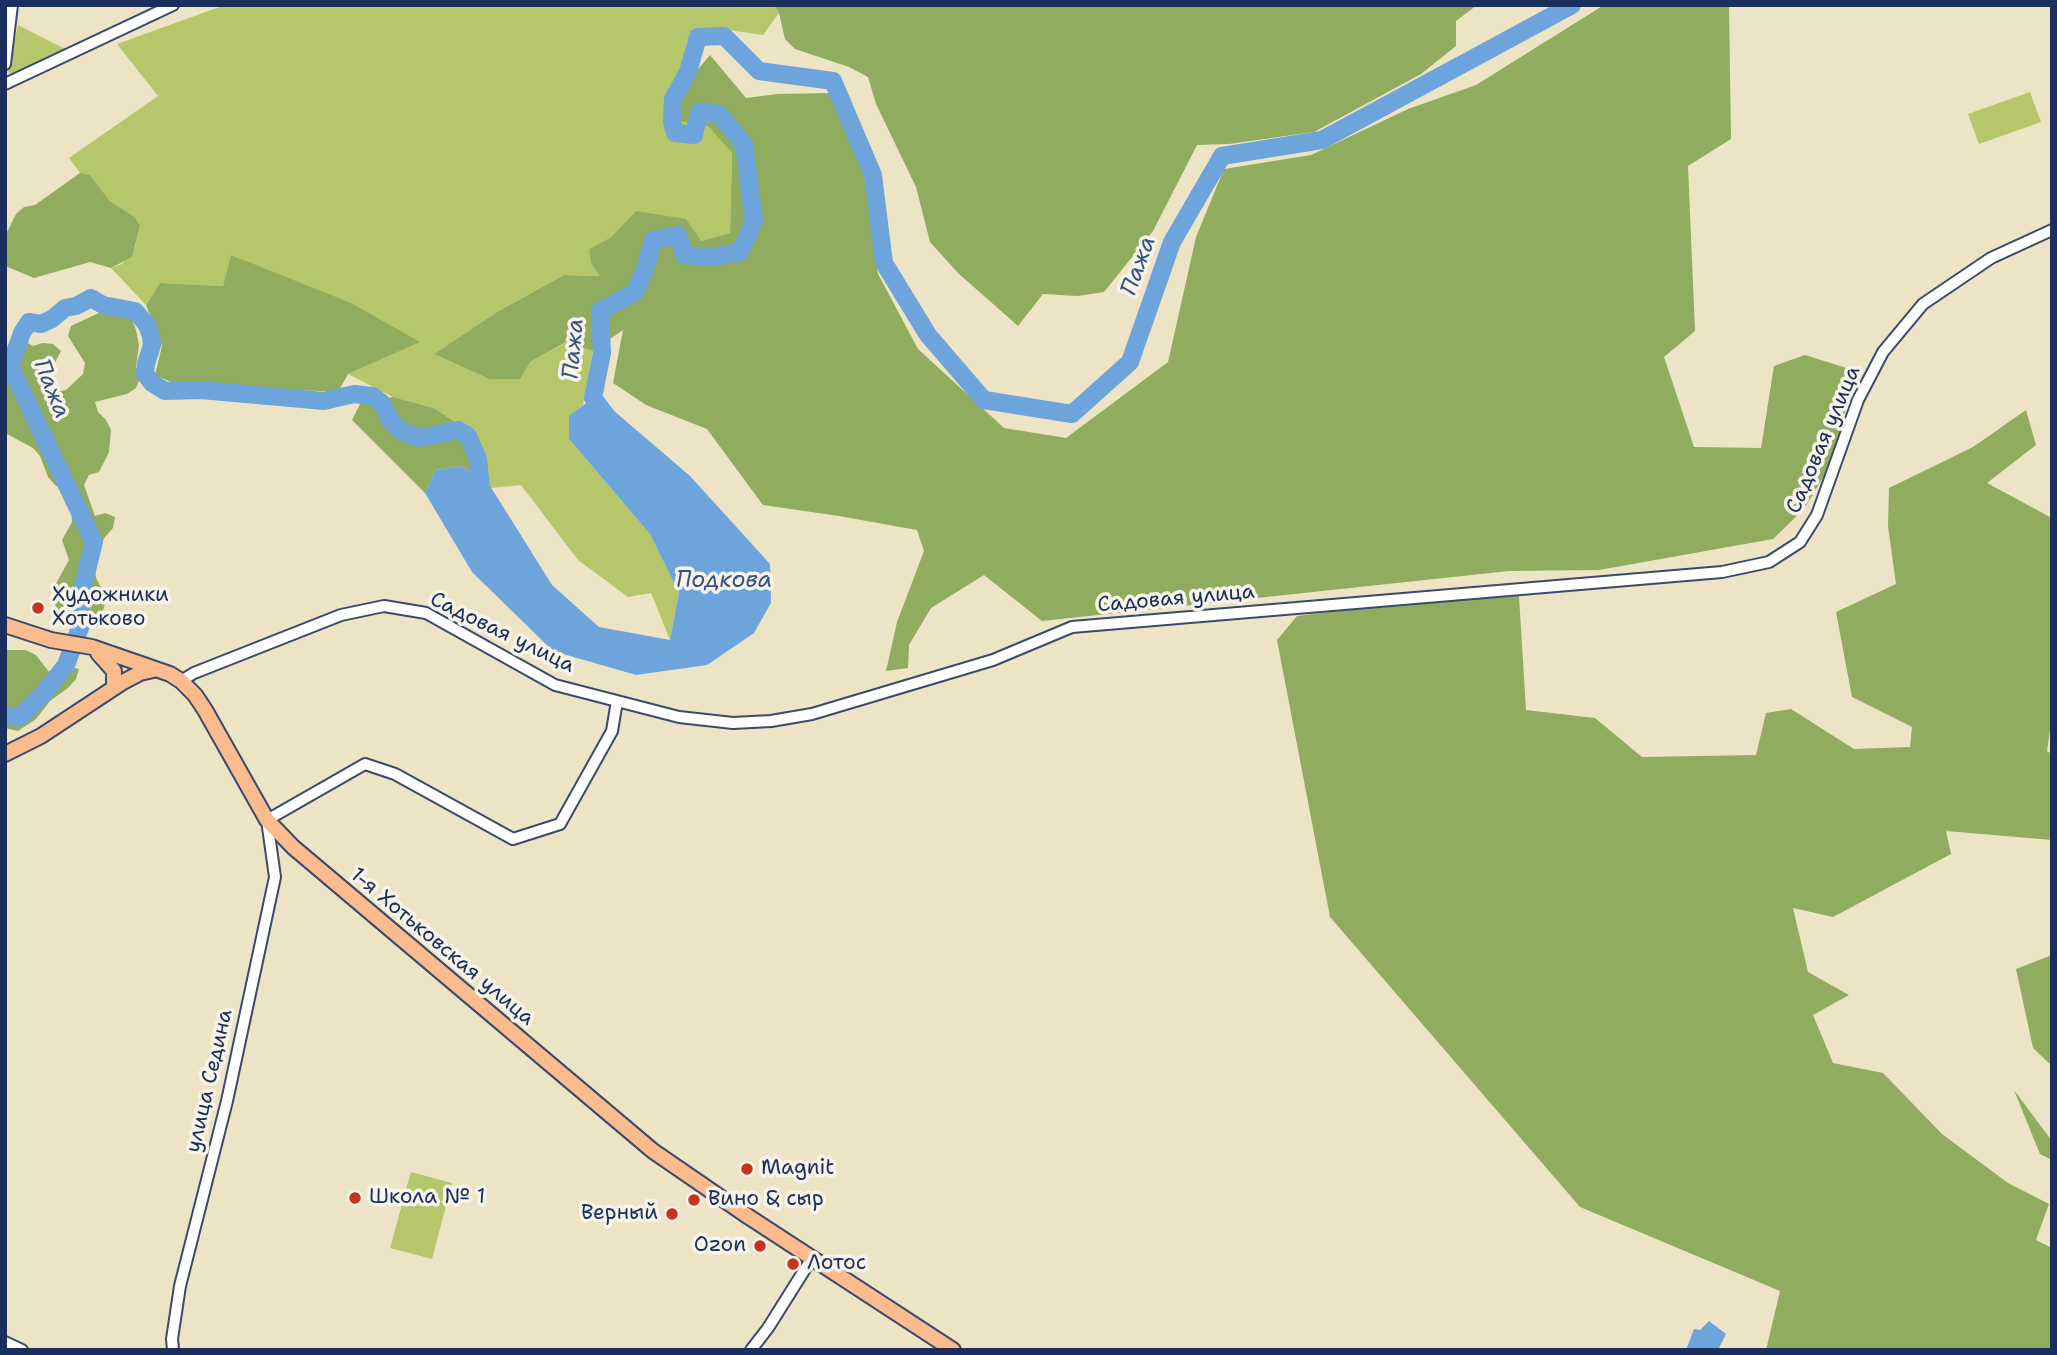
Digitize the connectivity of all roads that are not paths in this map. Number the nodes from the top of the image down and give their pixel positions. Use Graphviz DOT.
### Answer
graph roads {
  1 [pos="12,5"];
  2 [pos="173,5"];
  3 [pos="5,64"];
  4 [pos="5,85"];
  5 [pos="2052,230"];
  6 [pos="5,625"];
  7 [pos="92,647"];
  8 [pos="155,670"];
  9 [pos="181,681"];
  10 [pos="114,687"];
  11 [pos="617,701"];
  12 [pos="5,754"];
  13 [pos="267,820"];
  14 [pos="812,1258"];
  15 [pos="5,1342"];
  16 [pos="22,1350"];
  17 [pos="173,1350"];
  18 [pos="751,1350"];
  19 [pos="953,1350"];
  1 -- 3 [label="street"];
  2 -- 4 [label="street"];
  5 -- 11 [label="street, Садовая улица"];
  6 -- 7 [label="main road, 1-я Хотьковская улица"];
  7 -- 8 [label="main road, 1-я Хотьковская улица"];
  7 -- 10 [label="main road"];
  8 -- 9 [label="main road, 1-я Хотьковская улица"];
  8 -- 10 [label="main road"];
  9 -- 11 [label="street, Садовая улица"];
  9 -- 13 [label="main road, 1-я Хотьковская улица"];
  10 -- 12 [label="main road"];
  11 -- 13 [label="street"];
  13 -- 14 [label="main road, 1-я Хотьковская улица"];
  13 -- 17 [label="street, улица Седина"];
  14 -- 18 [label="street"];
  14 -- 19 [label="main road, 1-я Хотьковская улица"];
  15 -- 16 [label="street"];
}
